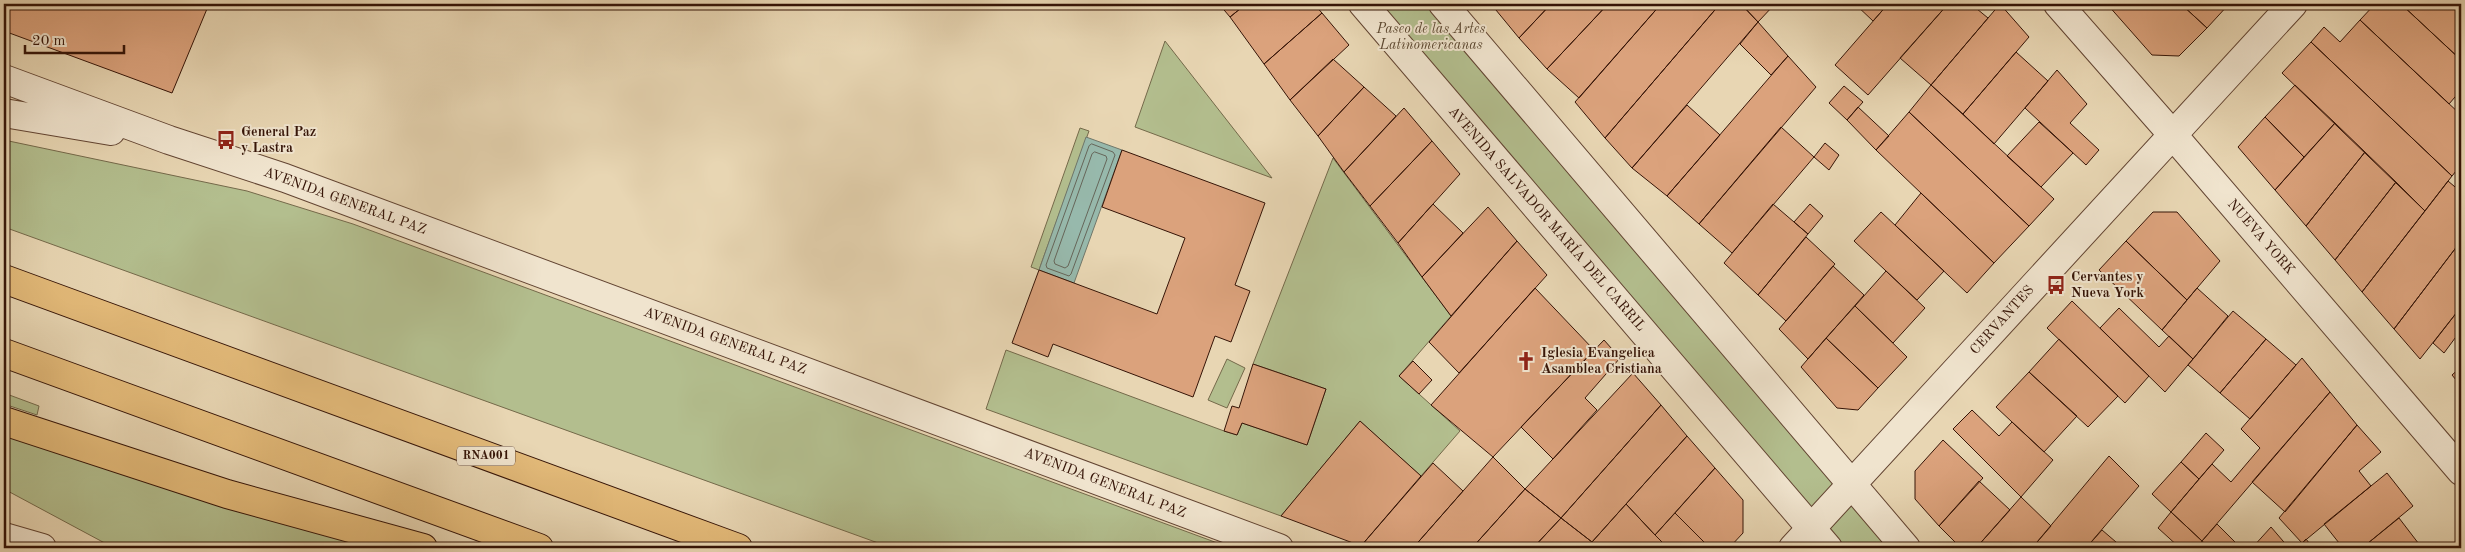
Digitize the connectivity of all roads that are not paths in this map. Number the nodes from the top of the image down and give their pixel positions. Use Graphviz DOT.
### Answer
graph roads {
  1 [pos="1363,4"];
  2 [pos="1443,4"];
  3 [pos="2058,4"];
  4 [pos="2293,4"];
  5 [pos="4,79"];
  6 [pos="4,113"];
  7 [pos="2172,134"];
  8 [pos="169,140"];
  9 [pos="4,279"];
  10 [pos="4,353"];
  11 [pos="4,422"];
  12 [pos="2461,471"];
  13 [pos="1852,484"];
  14 [pos="1820,538"];
  15 [pos="423,548"];
  16 [pos="539,548"];
  17 [pos="738,548"];
  18 [pos="1279,548"];
  19 [pos="1793,548"];
  20 [pos="1906,548"];
  1 -- 14 [label="street, AVENIDA SALVADOR MARÍA DEL CARRIL"];
  2 -- 13 [label="street"];
  3 -- 7 [label="street, NUEVA YORK"];
  4 -- 7 [label="street, CERVANTES"];
  5 -- 8 [label="street, AVENIDA GENERAL PAZ"];
  6 -- 8 [label="street, AVENIDA GENERAL PAZ"];
  7 -- 12 [label="street, NUEVA YORK"];
  7 -- 13 [label="street, CERVANTES"];
  8 -- 18 [label="street, AVENIDA GENERAL PAZ"];
  9 -- 17 [label="highway, RNA001"];
  10 -- 16 [label="highway"];
  11 -- 15 [label="highway"];
  13 -- 14 [label="street, CERVANTES"];
  13 -- 20 [label="street"];
  14 -- 19 [label="street, CERVANTES"];
}
